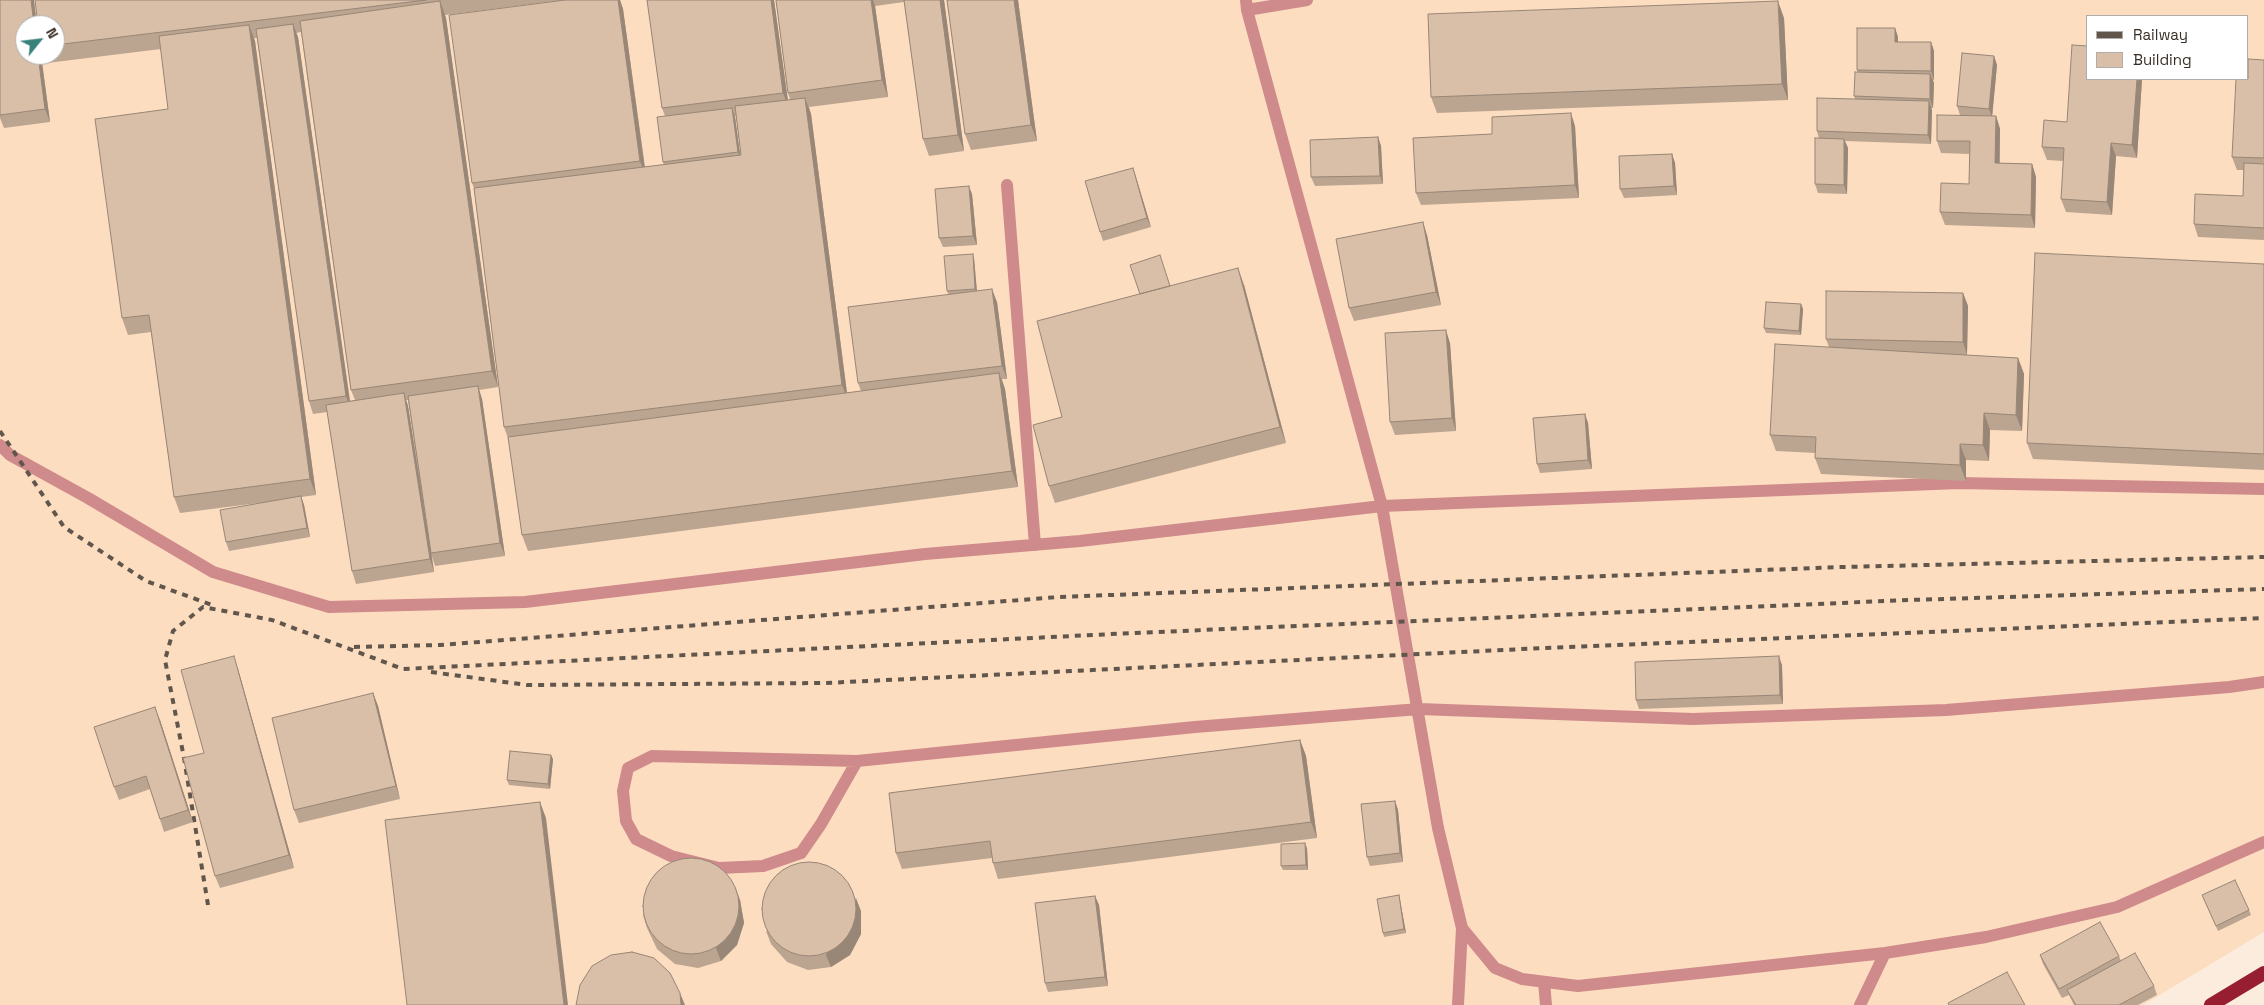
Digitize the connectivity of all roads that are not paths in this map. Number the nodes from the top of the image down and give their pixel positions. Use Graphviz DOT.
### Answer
graph roads {
  1 [pos="1307,0"];
  2 [pos="1246,5"];
  3 [pos="1007,185"];
  4 [pos="0,445"];
  5 [pos="2264,488"];
  6 [pos="1382,506"];
  7 [pos="1035,545"];
  8 [pos="2264,682"];
  9 [pos="1419,708"];
  10 [pos="858,761"];
  11 [pos="2264,842"];
  12 [pos="1462,928"];
  13 [pos="1885,953"];
  14 [pos="2264,974"];
  15 [pos="1544,982"];
  16 [pos="1458,1005"];
  17 [pos="1546,1005"];
  18 [pos="1860,1005"];
  19 [pos="2211,1005"];
  1 -- 2 [label="lane"];
  2 -- 6 [label="lane"];
  3 -- 7 [label="lane"];
  4 -- 7 [label="lane"];
  5 -- 6 [label="lane"];
  6 -- 7 [label="lane"];
  6 -- 9 [label="lane"];
  8 -- 9 [label="lane"];
  9 -- 10 [label="lane"];
  9 -- 12 [label="lane"];
  10 -- 10 [label="lane"];
  11 -- 13 [label="lane"];
  12 -- 15 [label="lane"];
  12 -- 16 [label="lane"];
  13 -- 15 [label="lane"];
  13 -- 18 [label="lane"];
  14 -- 19 [label="highway"];
  15 -- 17 [label="lane"];
}
